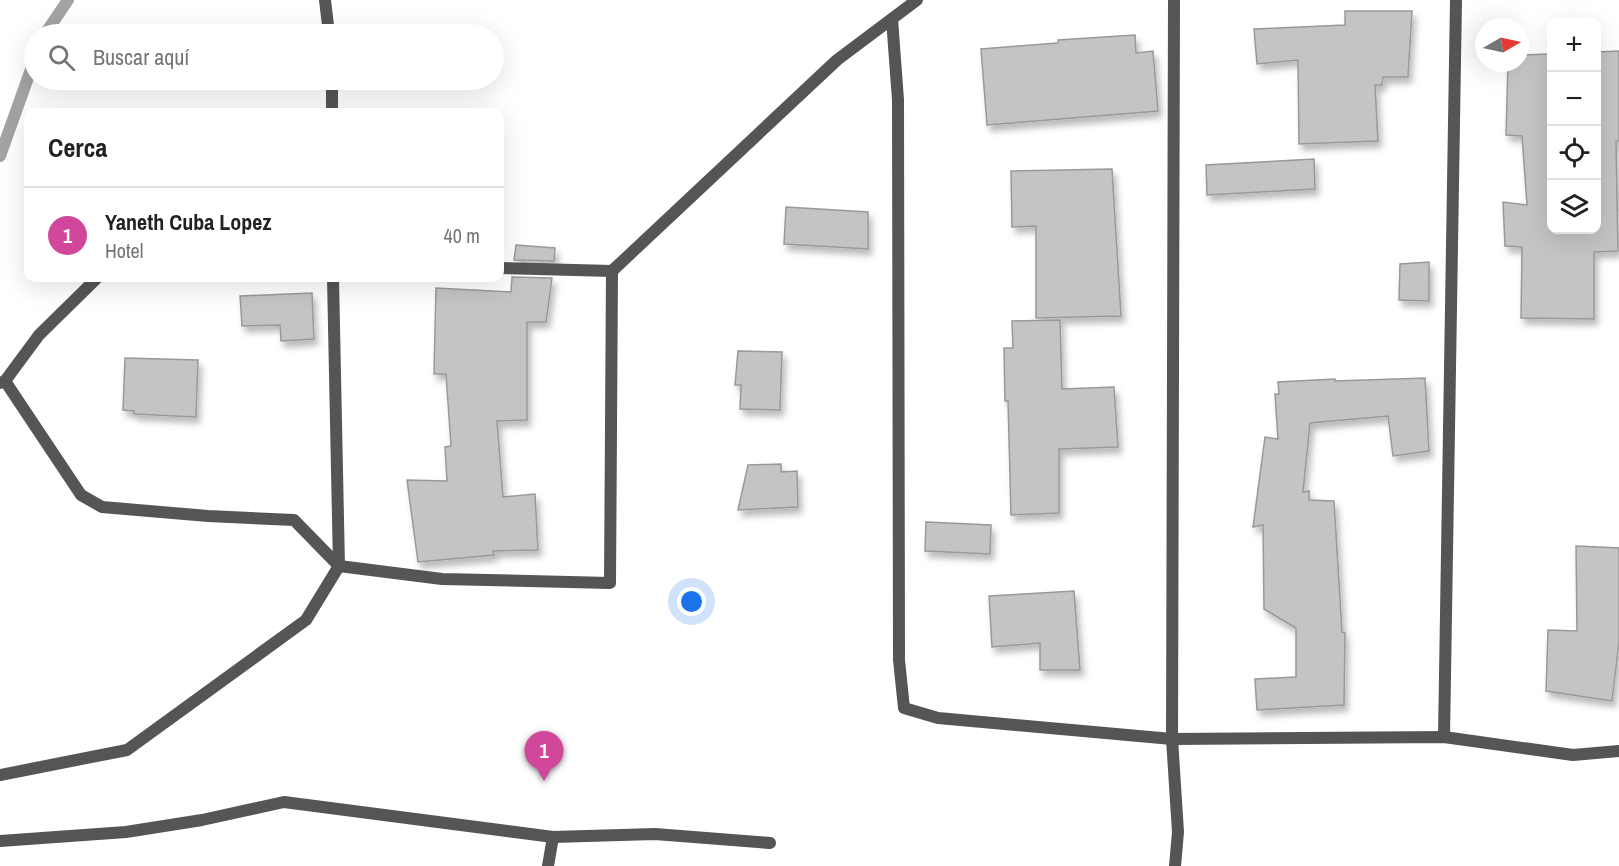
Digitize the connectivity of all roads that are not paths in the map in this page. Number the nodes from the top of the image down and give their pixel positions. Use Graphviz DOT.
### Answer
graph roads {
  1 [pos="325,0"];
  2 [pos="917,0"];
  3 [pos="1174,0"];
  4 [pos="1456,0"];
  5 [pos="892,19"];
  6 [pos="328,24"];
  7 [pos="332,90"];
  8 [pos="332,108"];
  9 [pos="504,268"];
  10 [pos="612,271"];
  11 [pos="93,282"];
  12 [pos="333,282"];
  13 [pos="2,382"];
  14 [pos="339,566"];
  15 [pos="1444,737"];
  16 [pos="1172,739"];
  17 [pos="1619,751"];
  18 [pos="0,776"];
  19 [pos="553,837"];
  20 [pos="0,841"];
  21 [pos="770,843"];
  22 [pos="548,866"];
  23 [pos="1175,866"];
  1 -- 6 [label="street"];
  2 -- 5 [label="street"];
  3 -- 16 [label="street"];
  4 -- 15 [label="street"];
  5 -- 10 [label="street"];
  5 -- 16 [label="street"];
  7 -- 8 [label="street"];
  9 -- 10 [label="street"];
  10 -- 14 [label="street"];
  11 -- 13 [label="street"];
  12 -- 14 [label="street"];
  13 -- 14 [label="street"];
  14 -- 18 [label="street"];
  15 -- 16 [label="street"];
  15 -- 17 [label="street"];
  16 -- 23 [label="street"];
  19 -- 20 [label="street"];
  19 -- 21 [label="street"];
  19 -- 22 [label="street"];
}
